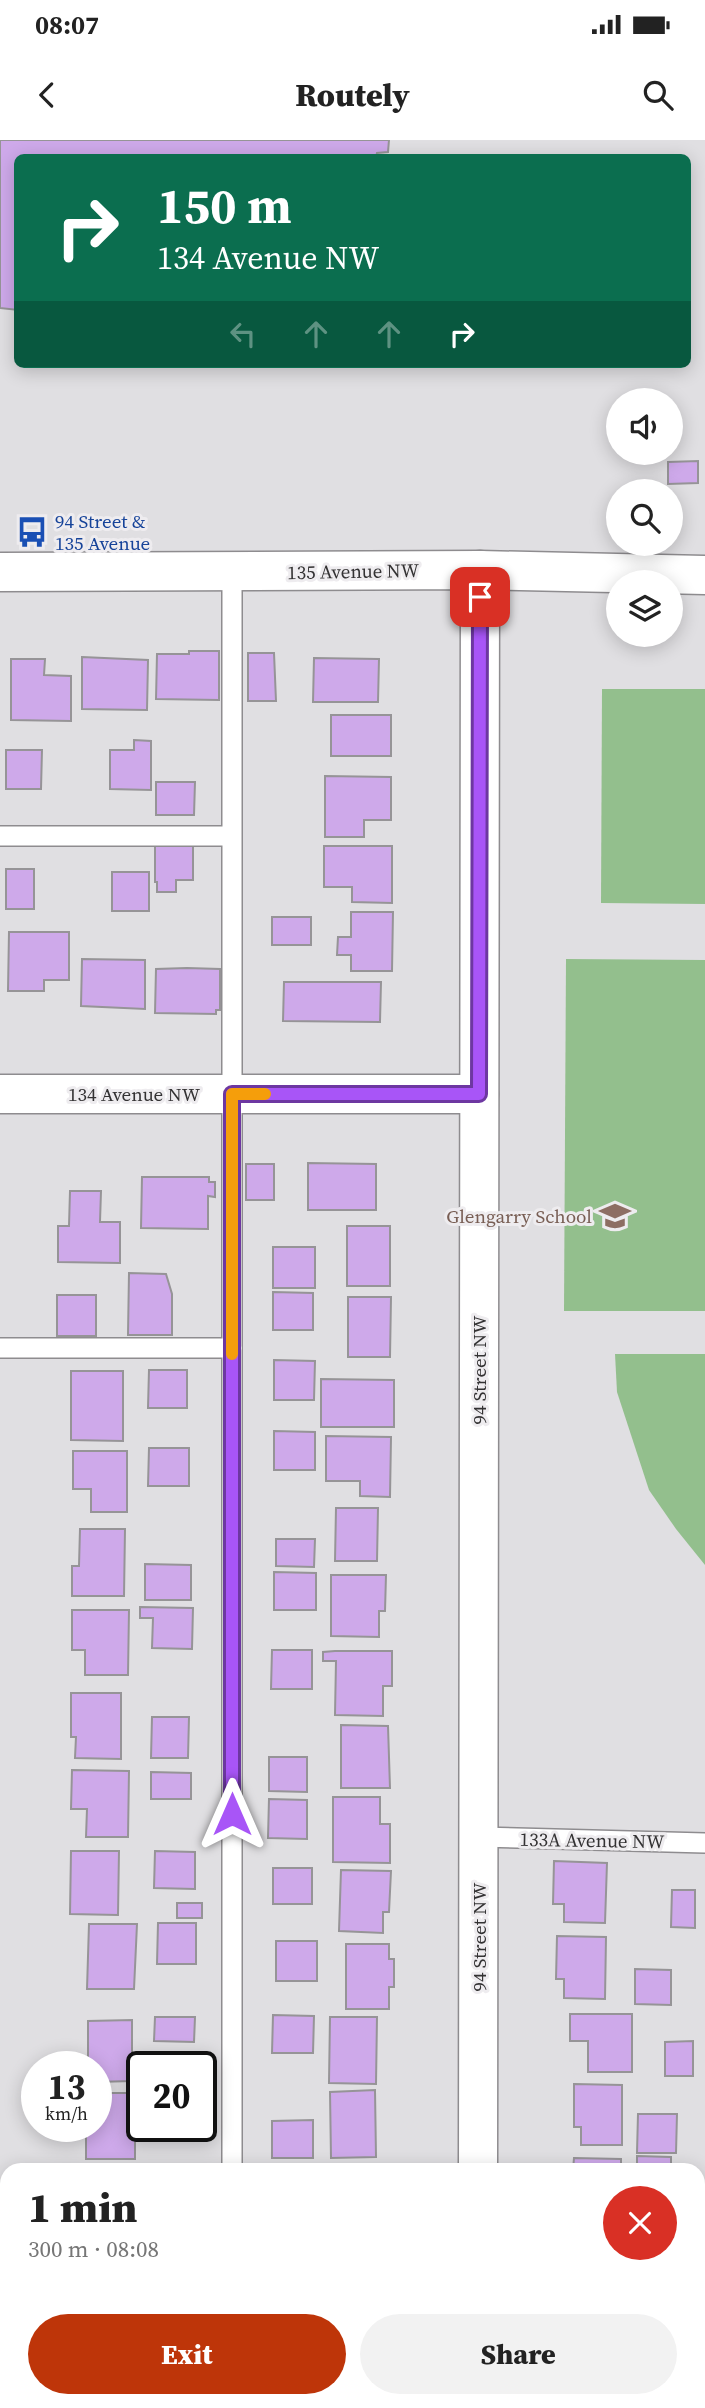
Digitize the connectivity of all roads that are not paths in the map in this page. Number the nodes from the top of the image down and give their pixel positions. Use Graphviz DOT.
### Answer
graph roads {
  1 [pos="480,570"];
  2 [pos="0,572"];
  3 [pos="232,572"];
  4 [pos="705,575"];
  5 [pos="0,836"];
  6 [pos="231,836"];
  7 [pos="0,1094"];
  8 [pos="232,1094"];
  9 [pos="479,1094"];
  10 [pos="0,1348"];
  11 [pos="232,1348"];
  12 [pos="479,1838"];
  13 [pos="705,1843"];
  14 [pos="232,2163"];
  15 [pos="478,2163"];
  1 -- 3 [label="street, 135 Avenue NW"];
  1 -- 4 [label="street, 135 Avenue NW"];
  1 -- 9 [label="street, 94 Street NW"];
  2 -- 3 [label="street, 135 Avenue NW"];
  3 -- 6 [label="lane"];
  5 -- 6 [label="lane"];
  6 -- 8 [label="lane"];
  7 -- 8 [label="street, 134 Avenue NW"];
  8 -- 9 [label="street, 134 Avenue NW"];
  8 -- 11 [label="lane"];
  9 -- 12 [label="street, 94 Street NW"];
  10 -- 11 [label="lane"];
  11 -- 14 [label="lane"];
  12 -- 13 [label="lane, 133A Avenue NW"];
  12 -- 15 [label="street, 94 Street NW"];
}
